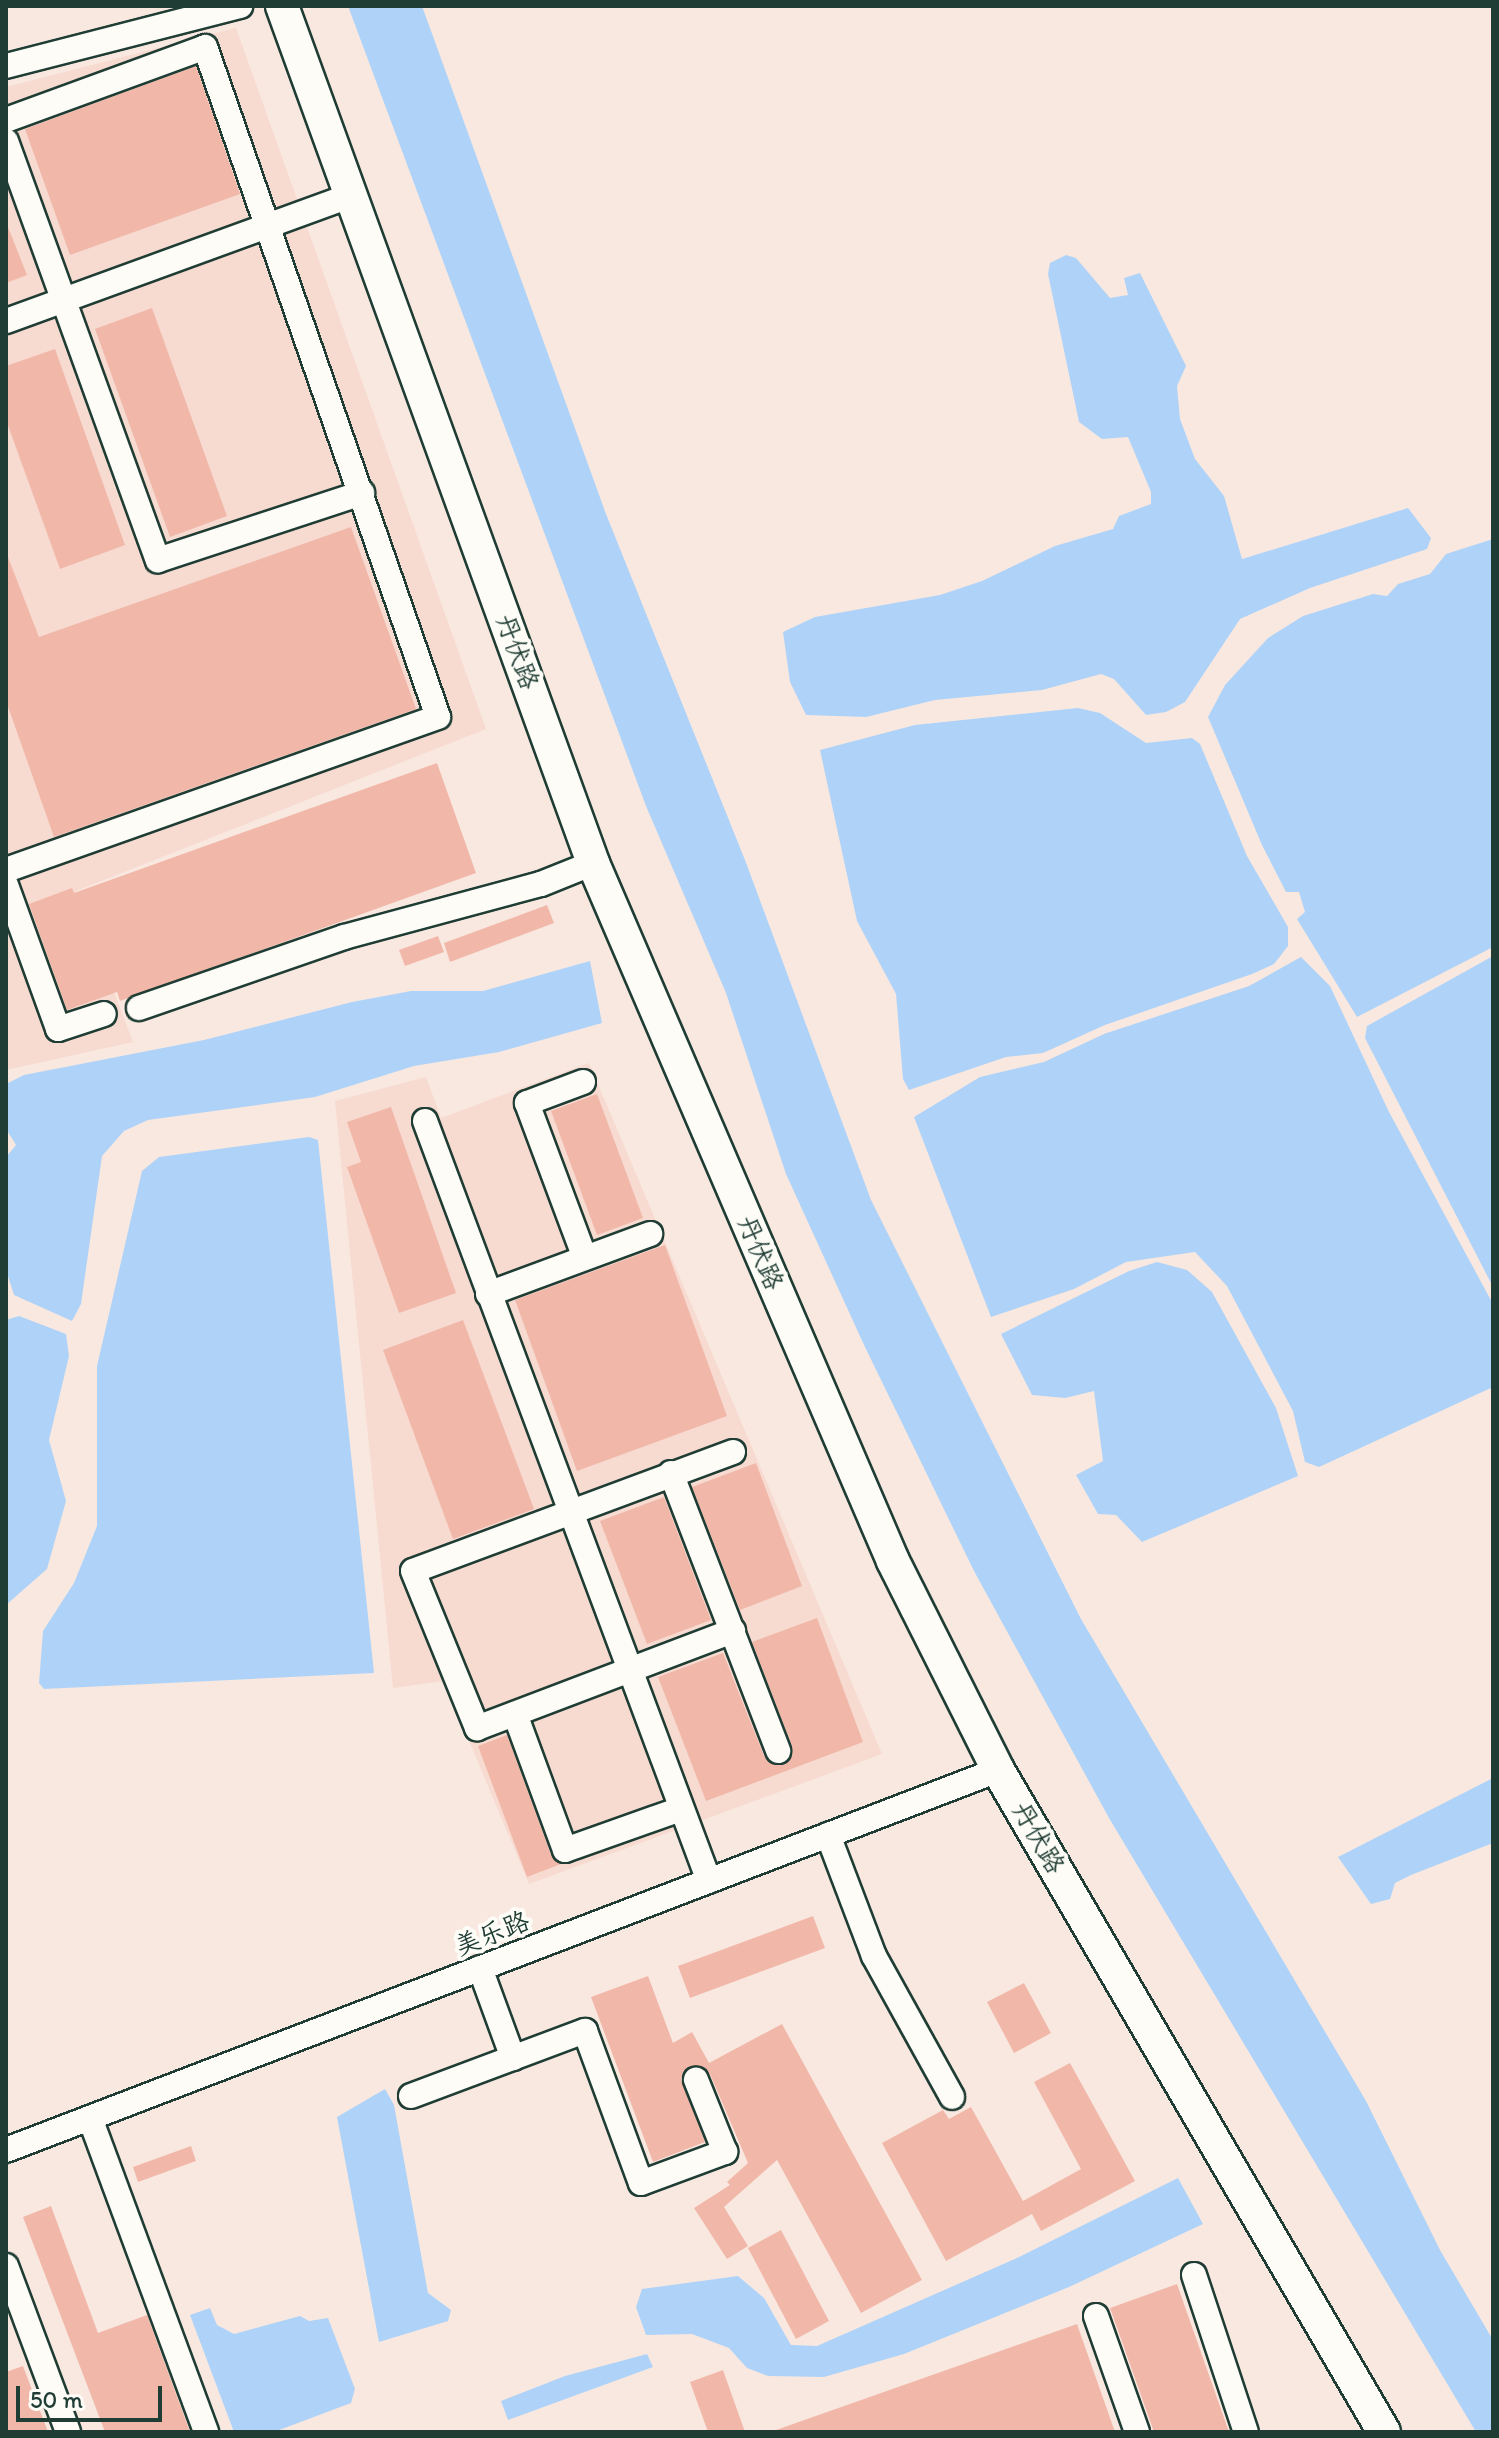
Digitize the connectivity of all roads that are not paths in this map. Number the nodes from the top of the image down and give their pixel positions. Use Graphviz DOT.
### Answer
graph roads {
  1 [pos="240,6"];
  2 [pos="282,6"];
  3 [pos="6,66"];
  4 [pos="6,120"];
  5 [pos="6,141"];
  6 [pos="352,195"];
  7 [pos="266,226"];
  8 [pos="62,301"];
  9 [pos="6,321"];
  10 [pos="362,493"];
  11 [pos="593,863"];
  12 [pos="6,870"];
  13 [pos="6,885"];
  14 [pos="139,1008"];
  15 [pos="104,1014"];
  16 [pos="583,1082"];
  17 [pos="425,1121"];
  18 [pos="650,1234"];
  19 [pos="585,1258"];
  20 [pos="488,1294"];
  21 [pos="733,1452"];
  22 [pos="671,1473"];
  23 [pos="568,1514"];
  24 [pos="733,1631"];
  25 [pos="628,1671"];
  26 [pos="515,1714"];
  27 [pos="778,1751"];
  28 [pos="998,1770"];
  29 [pos="681,1809"];
  30 [pos="828,1835"];
  31 [pos="709,1881"];
  32 [pos="480,1968"];
  33 [pos="513,2058"];
  34 [pos="696,2080"];
  35 [pos="411,2096"];
  36 [pos="952,2097"];
  37 [pos="90,2118"];
  38 [pos="6,2150"];
  39 [pos="6,2266"];
  40 [pos="1194,2275"];
  41 [pos="1096,2316"];
  42 [pos="68,2432"];
  43 [pos="206,2432"];
  44 [pos="1137,2432"];
  45 [pos="1246,2432"];
  46 [pos="1384,2432"];
  1 -- 3 [label="street"];
  2 -- 6 [label="main road, 丹伏路"];
  4 -- 7 [label="street"];
  5 -- 8 [label="street"];
  6 -- 7 [label="street"];
  6 -- 11 [label="main road, 丹伏路"];
  7 -- 8 [label="street"];
  7 -- 10 [label="street"];
  8 -- 9 [label="street"];
  8 -- 10 [label="street"];
  10 -- 12 [label="street"];
  11 -- 14 [label="street"];
  11 -- 28 [label="main road, 丹伏路"];
  13 -- 15 [label="street"];
  16 -- 19 [label="street"];
  17 -- 20 [label="street"];
  18 -- 19 [label="street"];
  19 -- 20 [label="street"];
  20 -- 23 [label="street"];
  21 -- 22 [label="street"];
  22 -- 23 [label="street"];
  22 -- 24 [label="street"];
  23 -- 25 [label="street"];
  23 -- 26 [label="street"];
  24 -- 25 [label="street"];
  24 -- 27 [label="street"];
  25 -- 26 [label="street"];
  25 -- 29 [label="street"];
  26 -- 29 [label="street"];
  28 -- 30 [label="street, 美乐路"];
  28 -- 46 [label="main road, 丹伏路"];
  29 -- 31 [label="street"];
  30 -- 31 [label="street, 美乐路"];
  30 -- 36 [label="street"];
  31 -- 32 [label="street, 美乐路"];
  32 -- 33 [label="street"];
  32 -- 37 [label="street, 美乐路"];
  33 -- 34 [label="street"];
  33 -- 35 [label="street"];
  37 -- 38 [label="street, 美乐路"];
  37 -- 43 [label="street"];
  39 -- 42 [label="street"];
  40 -- 45 [label="street"];
  41 -- 44 [label="street"];
}
